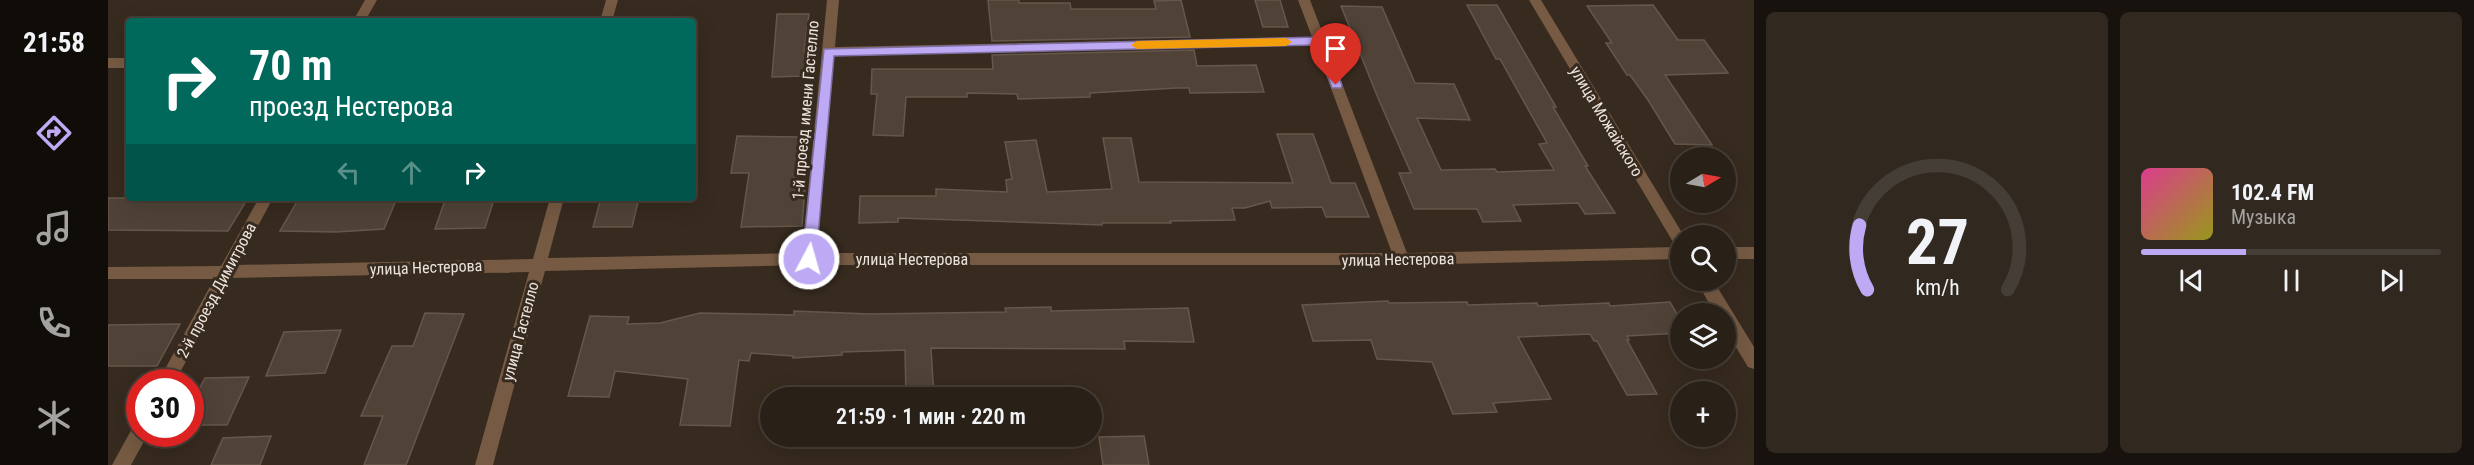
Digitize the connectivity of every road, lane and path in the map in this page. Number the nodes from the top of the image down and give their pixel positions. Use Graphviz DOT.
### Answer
graph roads {
  1 [pos="371,0"];
  2 [pos="612,0"];
  3 [pos="833,0"];
  4 [pos="1304,0"];
  5 [pos="1535,0"];
  6 [pos="361,18"];
  7 [pos="607,18"];
  8 [pos="1320,41"];
  9 [pos="828,52"];
  10 [pos="108,63"];
  11 [pos="126,63"];
  12 [pos="264,201"];
  13 [pos="556,201"];
  14 [pos="1670,225"];
  15 [pos="1670,253"];
  16 [pos="1736,253"];
  17 [pos="1754,253"];
  18 [pos="809,259"];
  19 [pos="1402,259"];
  20 [pos="538,264"];
  21 [pos="226,272"];
  22 [pos="108,273"];
  23 [pos="1736,332"];
  24 [pos="1754,362"];
  25 [pos="173,369"];
  26 [pos="131,447"];
  27 [pos="121,465"];
  28 [pos="484,465"];
  1 -- 6 [label="street"];
  2 -- 7 [label="street"];
  3 -- 9 [label="street, 1-й проезд имени Гастелло"];
  4 -- 8 [label="street"];
  5 -- 14 [label="street, улица Можайского"];
  8 -- 9 [label="street"];
  8 -- 19 [label="street"];
  9 -- 18 [label="street, 1-й проезд имени Гастелло"];
  10 -- 11 [label="street"];
  12 -- 21 [label="street, 2-й проезд Димитрова"];
  13 -- 20 [label="street, улица Гастелло"];
  15 -- 19 [label="street, улица Нестерова"];
  16 -- 17 [label="street"];
  18 -- 19 [label="street, улица Нестерова"];
  18 -- 20 [label="street, улица Нестерова"];
  20 -- 21 [label="street, улица Нестерова"];
  20 -- 28 [label="street, улица Гастелло"];
  21 -- 22 [label="street, улица Нестерова"];
  21 -- 25 [label="street, 2-й проезд Димитрова"];
  23 -- 24 [label="street"];
  26 -- 27 [label="street"];
}
